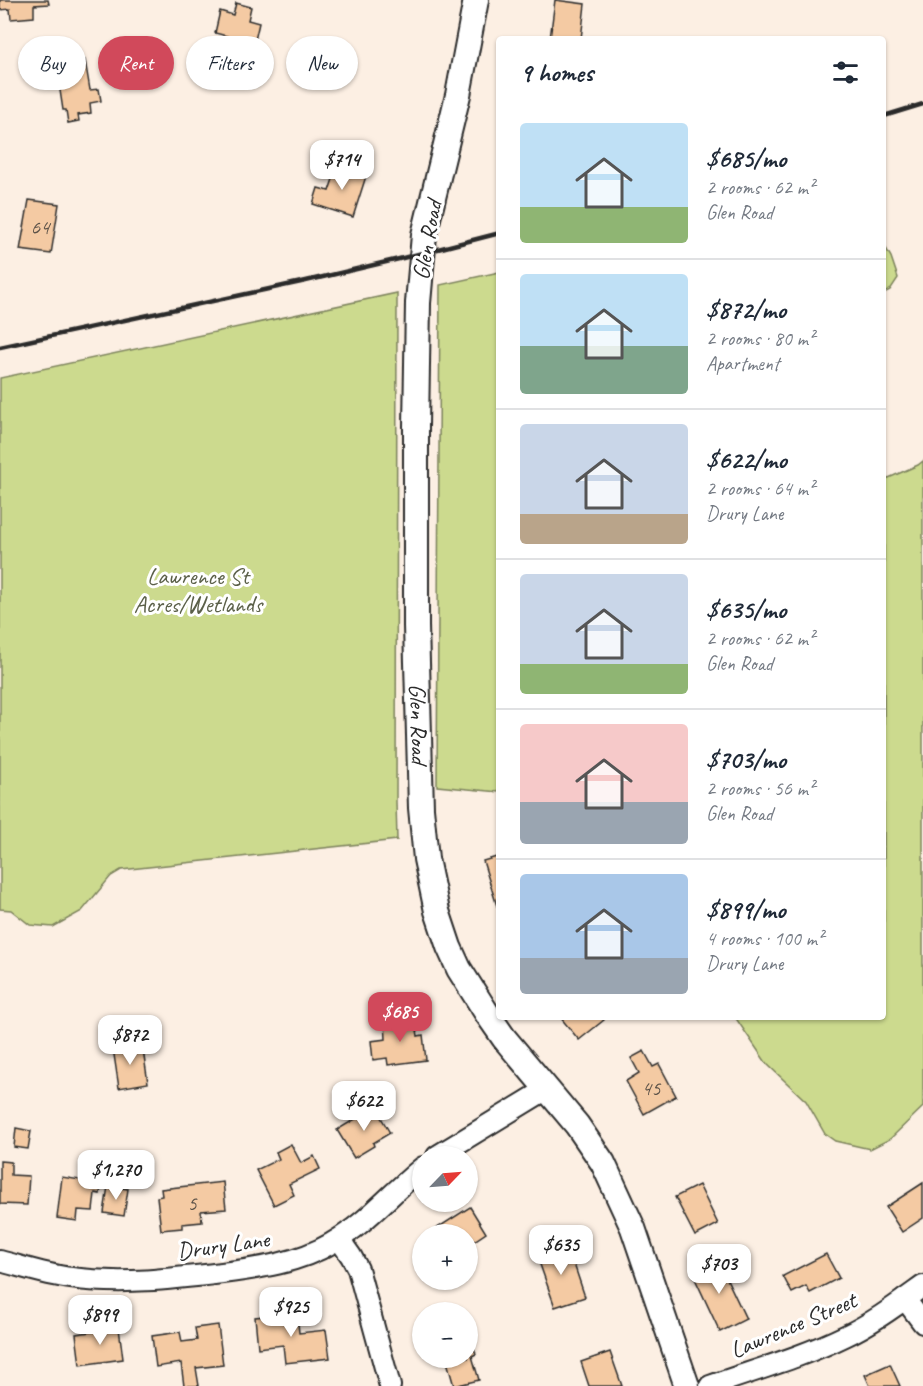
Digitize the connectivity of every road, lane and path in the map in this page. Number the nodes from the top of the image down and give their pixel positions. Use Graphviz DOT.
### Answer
graph roads {
  1 [pos="476,0"];
  2 [pos="547,1089"];
  3 [pos="453,1146"];
  4 [pos="412,1177"];
  5 [pos="339,1239"];
  6 [pos="0,1261"];
  7 [pos="923,1286"];
  8 [pos="904,1299"];
  9 [pos="923,1323"];
  10 [pos="390,1386"];
  11 [pos="687,1386"];
  12 [pos="710,1386"];
  1 -- 2 [label="street, Glen Road"];
  2 -- 3 [label="street"];
  2 -- 11 [label="street, Glen Road"];
  4 -- 5 [label="street, Drury Lane"];
  5 -- 6 [label="street, Drury Lane"];
  5 -- 10 [label="street"];
  7 -- 8 [label="street, Lawrence Street"];
  8 -- 9 [label="street"];
  8 -- 12 [label="street, Lawrence Street"];
}
